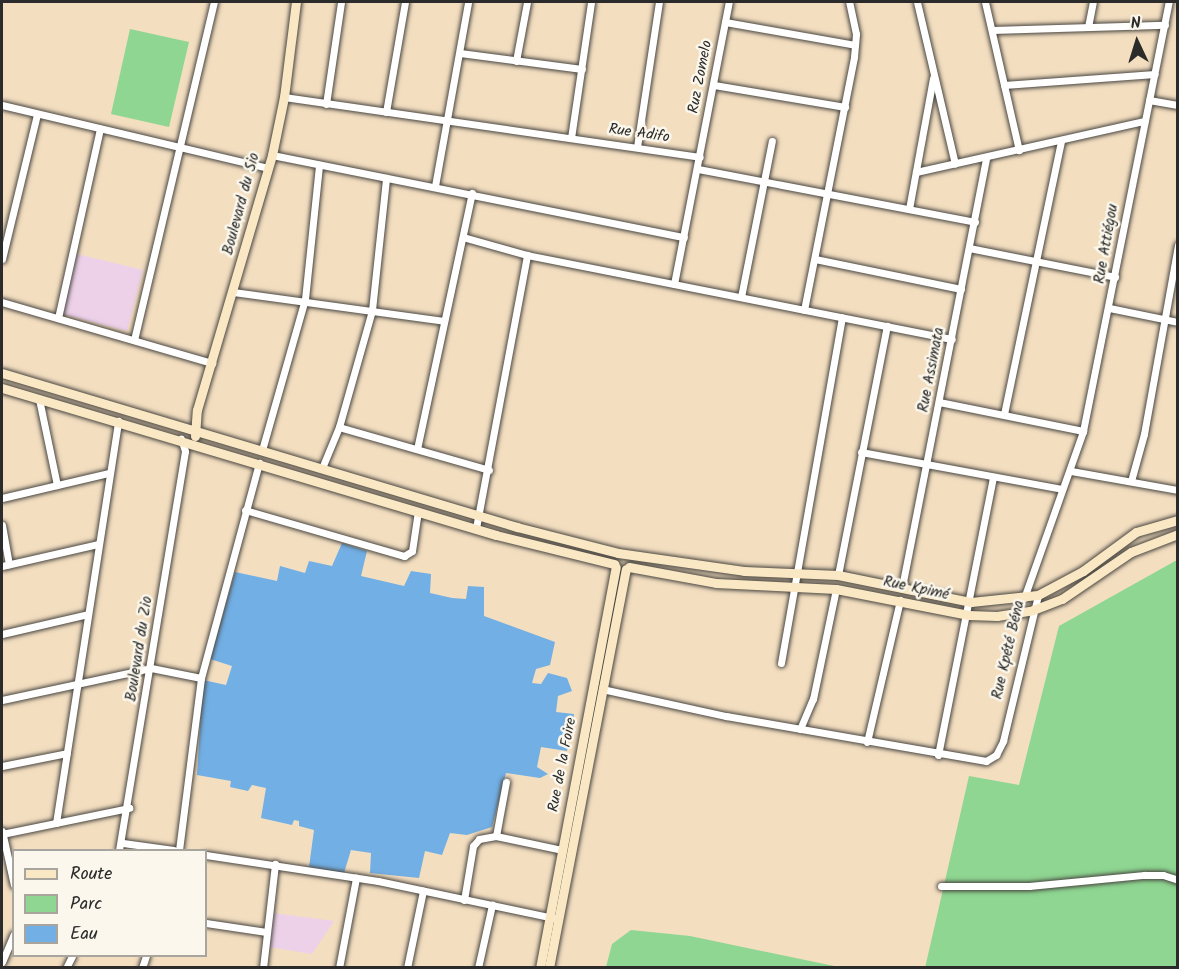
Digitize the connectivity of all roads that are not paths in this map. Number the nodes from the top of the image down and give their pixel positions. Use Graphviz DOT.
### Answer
graph roads {
  1 [pos="214,2"];
  2 [pos="296,2"];
  3 [pos="341,2"];
  4 [pos="405,2"];
  5 [pos="468,2"];
  6 [pos="527,2"];
  7 [pos="591,2"];
  8 [pos="659,2"];
  9 [pos="729,2"];
  10 [pos="849,2"];
  11 [pos="917,2"];
  12 [pos="985,2"];
  13 [pos="1093,2"];
  14 [pos="1169,2"];
  15 [pos="725,22"];
  16 [pos="1165,26"];
  17 [pos="1088,27"];
  18 [pos="992,30"];
  19 [pos="855,45"];
  20 [pos="460,53"];
  21 [pos="516,61"];
  22 [pos="582,69"];
  23 [pos="934,72"];
  24 [pos="1155,74"];
  25 [pos="714,85"];
  26 [pos="1004,85"];
  27 [pos="284,97"];
  28 [pos="1149,100"];
  29 [pos="326,104"];
  30 [pos="2,105"];
  31 [pos="1178,105"];
  32 [pos="845,107"];
  33 [pos="386,112"];
  34 [pos="37,114"];
  35 [pos="447,121"];
  36 [pos="1144,121"];
  37 [pos="100,129"];
  38 [pos="571,138"];
  39 [pos="772,141"];
  40 [pos="1060,141"];
  41 [pos="179,147"];
  42 [pos="637,147"];
  43 [pos="1019,150"];
  44 [pos="272,155"];
  45 [pos="700,157"];
  46 [pos="986,157"];
  47 [pos="955,164"];
  48 [pos="319,165"];
  49 [pos="268,168"];
  50 [pos="698,169"];
  51 [pos="916,172"];
  52 [pos="386,178"];
  53 [pos="764,180"];
  54 [pos="435,186"];
  55 [pos="827,192"];
  56 [pos="472,193"];
  57 [pos="909,209"];
  58 [pos="975,222"];
  59 [pos="464,237"];
  60 [pos="684,237"];
  61 [pos="1178,245"];
  62 [pos="969,248"];
  63 [pos="1177,254"];
  64 [pos="527,255"];
  65 [pos="2,259"];
  66 [pos="815,259"];
  67 [pos="1037,262"];
  68 [pos="1115,277"];
  69 [pos="674,284"];
  70 [pos="961,289"];
  71 [pos="233,292"];
  72 [pos="741,297"];
  73 [pos="305,300"];
  74 [pos="2,302"];
  75 [pos="1109,308"];
  76 [pos="372,310"];
  77 [pos="804,310"];
  78 [pos="842,317"];
  79 [pos="58,318"];
  80 [pos="1162,319"];
  81 [pos="444,321"];
  82 [pos="1178,322"];
  83 [pos="887,326"];
  84 [pos="952,339"];
  85 [pos="134,340"];
  86 [pos="212,363"];
  87 [pos="2,373"];
  88 [pos="2,388"];
  89 [pos="39,399"];
  90 [pos="939,402"];
  91 [pos="197,410"];
  92 [pos="1004,414"];
  93 [pos="118,421"];
  94 [pos="185,427"];
  95 [pos="339,427"];
  96 [pos="1083,430"];
  97 [pos="196,431"];
  98 [pos="181,439"];
  99 [pos="193,443"];
  100 [pos="417,449"];
  101 [pos="262,450"];
  102 [pos="185,451"];
  103 [pos="861,452"];
  104 [pos="259,464"];
  105 [pos="927,465"];
  106 [pos="322,468"];
  107 [pos="489,470"];
  108 [pos="1071,471"];
  109 [pos="109,473"];
  110 [pos="993,477"];
  111 [pos="1131,481"];
  112 [pos="57,485"];
  113 [pos="1062,489"];
  114 [pos="1178,490"];
  115 [pos="2,498"];
  116 [pos="245,510"];
  117 [pos="418,512"];
  118 [pos="481,516"];
  119 [pos="1178,520"];
  120 [pos="2,525"];
  121 [pos="476,528"];
  122 [pos="1178,534"];
  123 [pos="98,544"];
  124 [pos="618,553"];
  125 [pos="630,555"];
  126 [pos="5,565"];
  127 [pos="621,567"];
  128 [pos="798,573"];
  129 [pos="838,575"];
  130 [pos="796,586"];
  131 [pos="902,587"];
  132 [pos="836,589"];
  133 [pos="1038,595"];
  134 [pos="1024,598"];
  135 [pos="900,600"];
  136 [pos="971,602"];
  137 [pos="1033,610"];
  138 [pos="88,614"];
  139 [pos="968,615"];
  140 [pos="2,634"];
  141 [pos="782,663"];
  142 [pos="151,668"];
  143 [pos="201,678"];
  144 [pos="77,682"];
  145 [pos="602,689"];
  146 [pos="2,700"];
  147 [pos="800,729"];
  148 [pos="867,742"];
  149 [pos="67,753"];
  150 [pos="938,755"];
  151 [pos="2,766"];
  152 [pos="506,782"];
  153 [pos="129,808"];
  154 [pos="56,823"];
  155 [pos="2,833"];
  156 [pos="496,836"];
  157 [pos="123,843"];
  158 [pos="120,849"];
  159 [pos="167,849"];
  160 [pos="179,849"];
  161 [pos="562,850"];
  162 [pos="207,855"];
  163 [pos="275,864"];
  164 [pos="12,876"];
  165 [pos="356,878"];
  166 [pos="1178,880"];
  167 [pos="940,886"];
  168 [pos="423,891"];
  169 [pos="464,900"];
  170 [pos="492,905"];
  171 [pos="554,918"];
  172 [pos="207,923"];
  173 [pos="266,932"];
  174 [pos="12,939"];
  175 [pos="2,962"];
  176 [pos="264,968"];
  177 [pos="339,968"];
  178 [pos="407,968"];
  179 [pos="478,968"];
  180 [pos="540,968"];
  181 [pos="549,968"];
  1 -- 41 [label="street"];
  2 -- 27 [label="main road, Boulevard du Sio"];
  3 -- 29 [label="street"];
  4 -- 33 [label="street"];
  5 -- 20 [label="street"];
  6 -- 21 [label="street"];
  7 -- 22 [label="street"];
  8 -- 42 [label="street"];
  9 -- 15 [label="street, Ruz Zomelo"];
  10 -- 19 [label="street"];
  11 -- 23 [label="street"];
  12 -- 18 [label="street"];
  13 -- 17 [label="street"];
  14 -- 16 [label="street, Rue Attiégou"];
  15 -- 19 [label="street"];
  15 -- 25 [label="street, Ruz Zomelo"];
  16 -- 17 [label="street"];
  16 -- 24 [label="street, Rue Attiégou"];
  17 -- 18 [label="street"];
  18 -- 26 [label="street"];
  19 -- 32 [label="street"];
  20 -- 21 [label="street"];
  20 -- 35 [label="street"];
  21 -- 22 [label="street"];
  22 -- 38 [label="street"];
  23 -- 47 [label="street"];
  23 -- 51 [label="street"];
  24 -- 26 [label="street"];
  24 -- 28 [label="street, Rue Attiégou"];
  25 -- 32 [label="street"];
  25 -- 45 [label="street, Ruz Zomelo"];
  26 -- 43 [label="street"];
  27 -- 29 [label="street, Rue Adifo"];
  27 -- 44 [label="main road, Boulevard du Sio"];
  28 -- 31 [label="street"];
  28 -- 36 [label="street, Rue Attiégou"];
  29 -- 33 [label="street, Rue Adifo"];
  30 -- 34 [label="street"];
  32 -- 55 [label="street"];
  33 -- 35 [label="street, Rue Adifo"];
  34 -- 37 [label="street"];
  34 -- 65 [label="street"];
  35 -- 38 [label="street, Rue Adifo"];
  35 -- 54 [label="street"];
  36 -- 40 [label="street"];
  36 -- 68 [label="street, Rue Attiégou"];
  37 -- 41 [label="street"];
  37 -- 79 [label="street"];
  38 -- 42 [label="street, Rue Adifo"];
  39 -- 53 [label="street"];
  40 -- 43 [label="street"];
  40 -- 67 [label="street"];
  41 -- 49 [label="street"];
  41 -- 85 [label="street"];
  42 -- 45 [label="street, Rue Adifo"];
  43 -- 46 [label="street"];
  44 -- 48 [label="street"];
  44 -- 49 [label="main road, Boulevard du Sio"];
  45 -- 50 [label="street"];
  46 -- 47 [label="street"];
  46 -- 58 [label="street, Rue Assimata"];
  47 -- 51 [label="street"];
  48 -- 52 [label="street"];
  48 -- 73 [label="street"];
  49 -- 71 [label="main road, Boulevard du Sio"];
  50 -- 53 [label="street"];
  50 -- 60 [label="street"];
  51 -- 57 [label="street"];
  52 -- 54 [label="street"];
  52 -- 76 [label="street"];
  53 -- 55 [label="street"];
  53 -- 72 [label="street"];
  54 -- 56 [label="street"];
  55 -- 57 [label="street"];
  55 -- 66 [label="street"];
  56 -- 59 [label="street"];
  56 -- 60 [label="street"];
  57 -- 58 [label="street"];
  58 -- 62 [label="street, Rue Assimata"];
  59 -- 64 [label="street"];
  59 -- 81 [label="street"];
  60 -- 69 [label="street"];
  61 -- 63 [label="street"];
  62 -- 67 [label="street"];
  62 -- 70 [label="street, Rue Assimata"];
  63 -- 80 [label="street"];
  64 -- 69 [label="street"];
  64 -- 107 [label="street"];
  66 -- 70 [label="street"];
  66 -- 77 [label="street"];
  67 -- 68 [label="street"];
  67 -- 92 [label="street"];
  68 -- 75 [label="street, Rue Attiégou"];
  69 -- 72 [label="street"];
  70 -- 84 [label="street, Rue Assimata"];
  71 -- 73 [label="street"];
  71 -- 86 [label="main road, Boulevard du Sio"];
  72 -- 77 [label="street"];
  73 -- 76 [label="street"];
  73 -- 101 [label="street"];
  74 -- 79 [label="street"];
  75 -- 80 [label="street"];
  75 -- 96 [label="street, Rue Attiégou"];
  76 -- 81 [label="street"];
  76 -- 95 [label="street"];
  77 -- 78 [label="street"];
  78 -- 83 [label="street"];
  78 -- 128 [label="street"];
  79 -- 85 [label="street"];
  80 -- 82 [label="street"];
  80 -- 111 [label="street"];
  81 -- 100 [label="street"];
  83 -- 84 [label="street"];
  83 -- 103 [label="street"];
  84 -- 90 [label="street, Rue Assimata"];
  85 -- 86 [label="street"];
  86 -- 91 [label="main road, Boulevard du Sio"];
  87 -- 94 [label="main road"];
  88 -- 89 [label="main road, Rue Kpimé"];
  89 -- 93 [label="main road, Rue Kpimé"];
  89 -- 112 [label="street"];
  90 -- 92 [label="street"];
  90 -- 105 [label="street, Rue Assimata"];
  91 -- 94 [label="main road, Boulevard du Sio"];
  91 -- 97 [label="main road, Boulevard du Sio"];
  92 -- 96 [label="street"];
  93 -- 98 [label="main road, Rue Kpimé"];
  93 -- 109 [label="street"];
  94 -- 97 [label="main road"];
  94 -- 98 [label="main road, Boulevard du Sio"];
  95 -- 100 [label="street"];
  95 -- 106 [label="street"];
  96 -- 108 [label="street, Rue Attiégou"];
  97 -- 99 [label="main road, Boulevard du Sio"];
  97 -- 101 [label="main road"];
  98 -- 99 [label="main road, Rue Kpimé"];
  98 -- 102 [label="street, Boulevard du Zio"];
  99 -- 102 [label="street"];
  99 -- 104 [label="main road, Rue Kpimé"];
  100 -- 107 [label="street"];
  101 -- 106 [label="main road"];
  102 -- 142 [label="street, Boulevard du Zio"];
  103 -- 105 [label="street"];
  103 -- 129 [label="street"];
  104 -- 116 [label="street"];
  104 -- 117 [label="main road, Rue Kpimé"];
  105 -- 110 [label="street"];
  105 -- 131 [label="street, Rue Assimata"];
  106 -- 118 [label="main road"];
  107 -- 118 [label="street"];
  108 -- 111 [label="street"];
  108 -- 113 [label="street, Rue Attiégou"];
  109 -- 112 [label="street"];
  109 -- 123 [label="street"];
  110 -- 113 [label="street"];
  110 -- 136 [label="street"];
  111 -- 114 [label="street"];
  112 -- 115 [label="street"];
  113 -- 134 [label="street, Rue Attiégou"];
  116 -- 117 [label="street"];
  116 -- 143 [label="street"];
  117 -- 121 [label="main road, Rue Kpimé"];
  118 -- 121 [label="street"];
  118 -- 124 [label="main road"];
  119 -- 133 [label="main road, Rue Kpété Béna"];
  120 -- 126 [label="street"];
  121 -- 127 [label="main road, Rue Kpimé"];
  122 -- 137 [label="main road, Rue Kpimé"];
  123 -- 126 [label="street"];
  123 -- 138 [label="street"];
  124 -- 125 [label="main road"];
  124 -- 127 [label="main road"];
  125 -- 127 [label="main road"];
  125 -- 128 [label="main road"];
  127 -- 130 [label="main road, Rue Kpimé"];
  127 -- 145 [label="main road"];
  127 -- 161 [label="main road, Rue de la Foire"];
  128 -- 129 [label="main road"];
  128 -- 130 [label="street"];
  129 -- 131 [label="main road"];
  130 -- 132 [label="main road, Rue Kpimé"];
  130 -- 141 [label="street"];
  131 -- 136 [label="main road"];
  132 -- 135 [label="main road, Rue Kpimé"];
  132 -- 147 [label="street"];
  133 -- 134 [label="main road"];
  133 -- 137 [label="street, Rue Kpété Béna"];
  134 -- 136 [label="main road"];
  135 -- 139 [label="main road, Rue Kpimé"];
  135 -- 148 [label="street"];
  136 -- 139 [label="street"];
  137 -- 139 [label="main road, Rue Kpimé"];
  137 -- 150 [label="street, Rue Kpété Béna"];
  138 -- 140 [label="street"];
  138 -- 144 [label="street"];
  139 -- 150 [label="street"];
  142 -- 143 [label="street"];
  142 -- 144 [label="street"];
  142 -- 153 [label="street, Boulevard du Zio"];
  143 -- 160 [label="street"];
  144 -- 146 [label="street"];
  144 -- 149 [label="street"];
  145 -- 147 [label="street"];
  145 -- 171 [label="main road"];
  147 -- 148 [label="street"];
  148 -- 150 [label="street"];
  149 -- 151 [label="street"];
  149 -- 154 [label="street"];
  152 -- 156 [label="street"];
  153 -- 154 [label="street"];
  153 -- 157 [label="street, Boulevard du Zio"];
  154 -- 155 [label="street"];
  155 -- 164 [label="street"];
  156 -- 161 [label="street"];
  156 -- 169 [label="street"];
  157 -- 158 [label="street, Boulevard du Zio"];
  157 -- 159 [label="street"];
  161 -- 171 [label="main road, Rue de la Foire"];
  162 -- 163 [label="street"];
  163 -- 165 [label="street"];
  163 -- 173 [label="street"];
  165 -- 168 [label="street"];
  165 -- 177 [label="street"];
  166 -- 167 [label="street"];
  168 -- 169 [label="street"];
  168 -- 178 [label="street"];
  169 -- 170 [label="street"];
  170 -- 171 [label="street"];
  170 -- 179 [label="street"];
  171 -- 180 [label="main road, Rue de la Foire"];
  171 -- 181 [label="main road"];
  172 -- 173 [label="street"];
  173 -- 176 [label="street"];
  174 -- 175 [label="street"];
}
